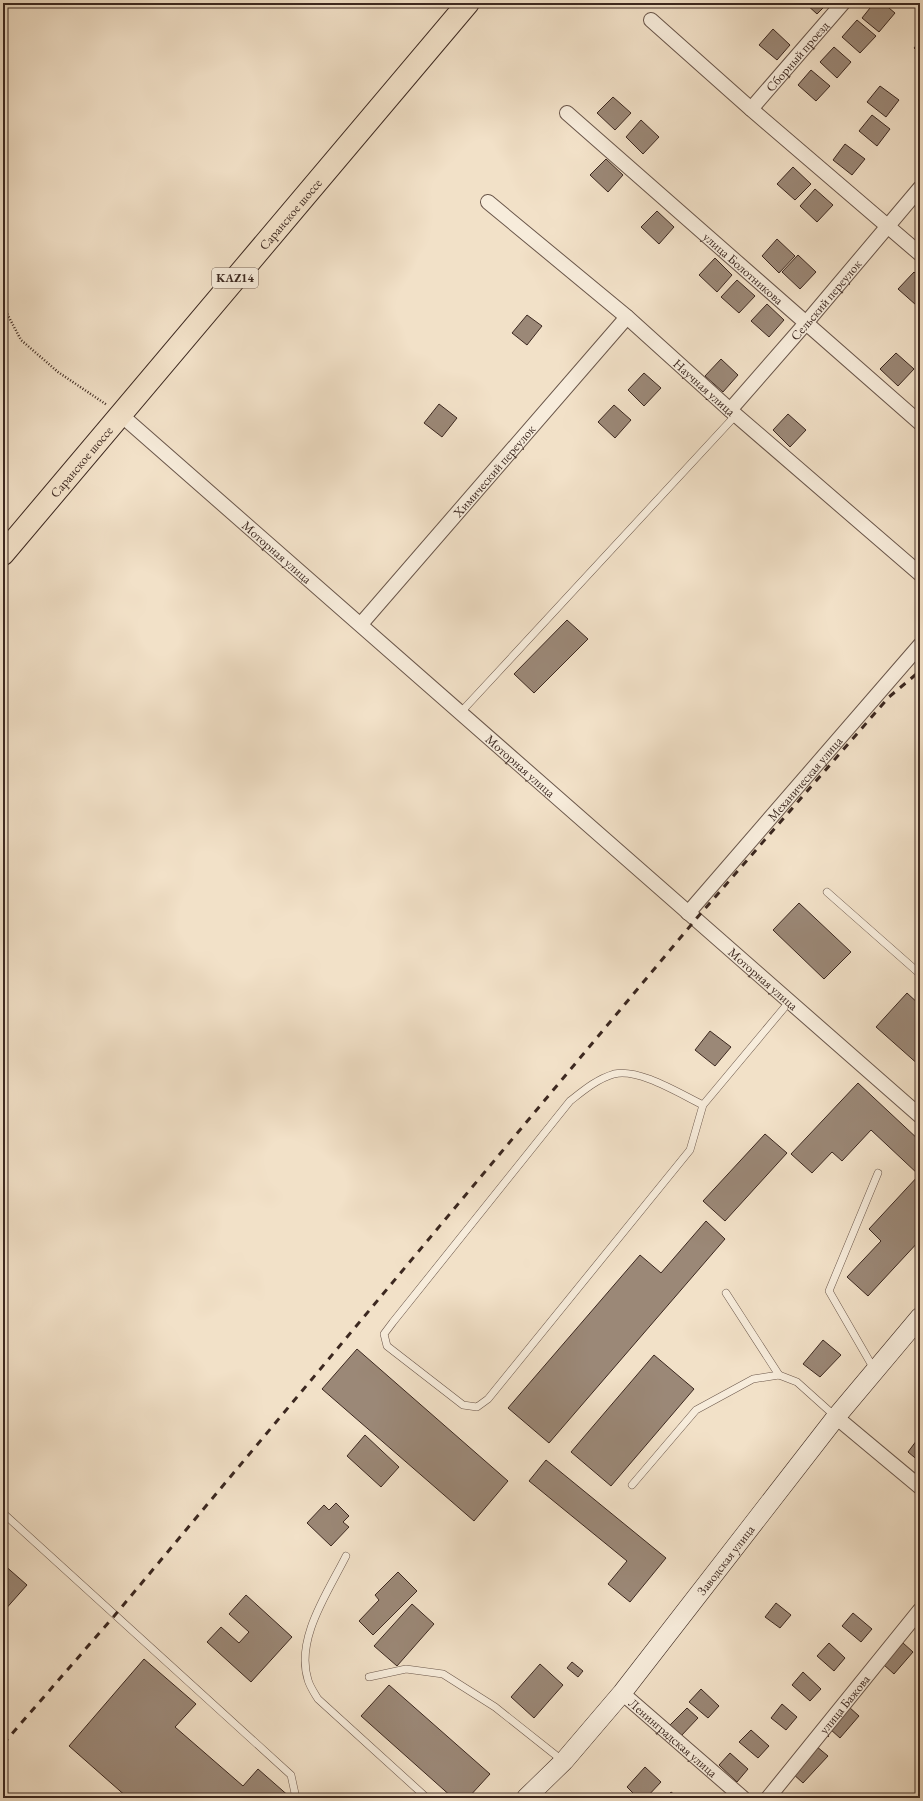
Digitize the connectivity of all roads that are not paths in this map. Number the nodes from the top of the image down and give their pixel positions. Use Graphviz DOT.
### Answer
graph roads {
  1 [pos="468,3"];
  2 [pos="843,3"];
  3 [pos="650,20"];
  4 [pos="751,109"];
  5 [pos="568,113"];
  6 [pos="920,188"];
  7 [pos="488,202"];
  8 [pos="888,226"];
  9 [pos="920,254"];
  10 [pos="628,317"];
  11 [pos="806,323"];
  12 [pos="733,412"];
  13 [pos="120,414"];
  14 [pos="920,424"];
  15 [pos="3,554"];
  16 [pos="920,574"];
  17 [pos="361,624"];
  18 [pos="920,645"];
  19 [pos="461,712"];
  20 [pos="827,892"];
  21 [pos="688,913"];
  22 [pos="920,974"];
  23 [pos="789,1002"];
  24 [pos="703,1105"];
  25 [pos="920,1116"];
  26 [pos="878,1173"];
  27 [pos="726,1293"];
  28 [pos="920,1317"];
  29 [pos="875,1371"];
  30 [pos="779,1375"];
  31 [pos="836,1417"];
  32 [pos="632,1485"];
  33 [pos="920,1487"];
  34 [pos="3,1513"];
  35 [pos="346,1556"];
  36 [pos="920,1610"];
  37 [pos="369,1677"];
  38 [pos="622,1693"];
  39 [pos="564,1761"];
  40 [pos="530,1797"];
  41 [pos="296,1798"];
  42 [pos="427,1798"];
  43 [pos="743,1798"];
  44 [pos="768,1798"];
  1 -- 13 [label="highway, Саранское шоссе / KAZ14"];
  2 -- 4 [label="street, Сборный проезд"];
  3 -- 4 [label="street"];
  4 -- 8 [label="street"];
  5 -- 11 [label="street, улица Болотникова"];
  6 -- 8 [label="street, Сельский переулок"];
  7 -- 10 [label="street, Научная улица"];
  8 -- 9 [label="street"];
  8 -- 11 [label="street, Сельский переулок"];
  10 -- 12 [label="street, Научная улица"];
  10 -- 17 [label="street, Химический переулок"];
  11 -- 12 [label="street, Сельский переулок"];
  11 -- 14 [label="street, улица Болотникова"];
  12 -- 16 [label="street, Научная улица"];
  12 -- 19 [label="lane"];
  13 -- 15 [label="highway, Саранское шоссе / KAZ14"];
  13 -- 17 [label="street, Моторная улица"];
  17 -- 19 [label="street, Моторная улица"];
  18 -- 21 [label="street, Механическая улица"];
  19 -- 21 [label="street, Моторная улица"];
  20 -- 22 [label="lane"];
  21 -- 23 [label="street, Моторная улица"];
  23 -- 24 [label="lane"];
  23 -- 25 [label="street, Моторная улица"];
  24 -- 24 [label="lane"];
  26 -- 29 [label="lane"];
  27 -- 30 [label="lane"];
  28 -- 29 [label="street, Заводская улица"];
  29 -- 31 [label="street, Заводская улица"];
  30 -- 31 [label="lane"];
  30 -- 32 [label="lane"];
  31 -- 33 [label="street"];
  31 -- 38 [label="street, Заводская улица"];
  34 -- 41 [label="lane"];
  35 -- 42 [label="lane"];
  36 -- 44 [label="street, улица Бажова"];
  37 -- 39 [label="lane"];
  38 -- 39 [label="street, Заводская улица"];
  38 -- 43 [label="street, Ленинградская улица"];
  39 -- 40 [label="street, Заводская улица"];
}
